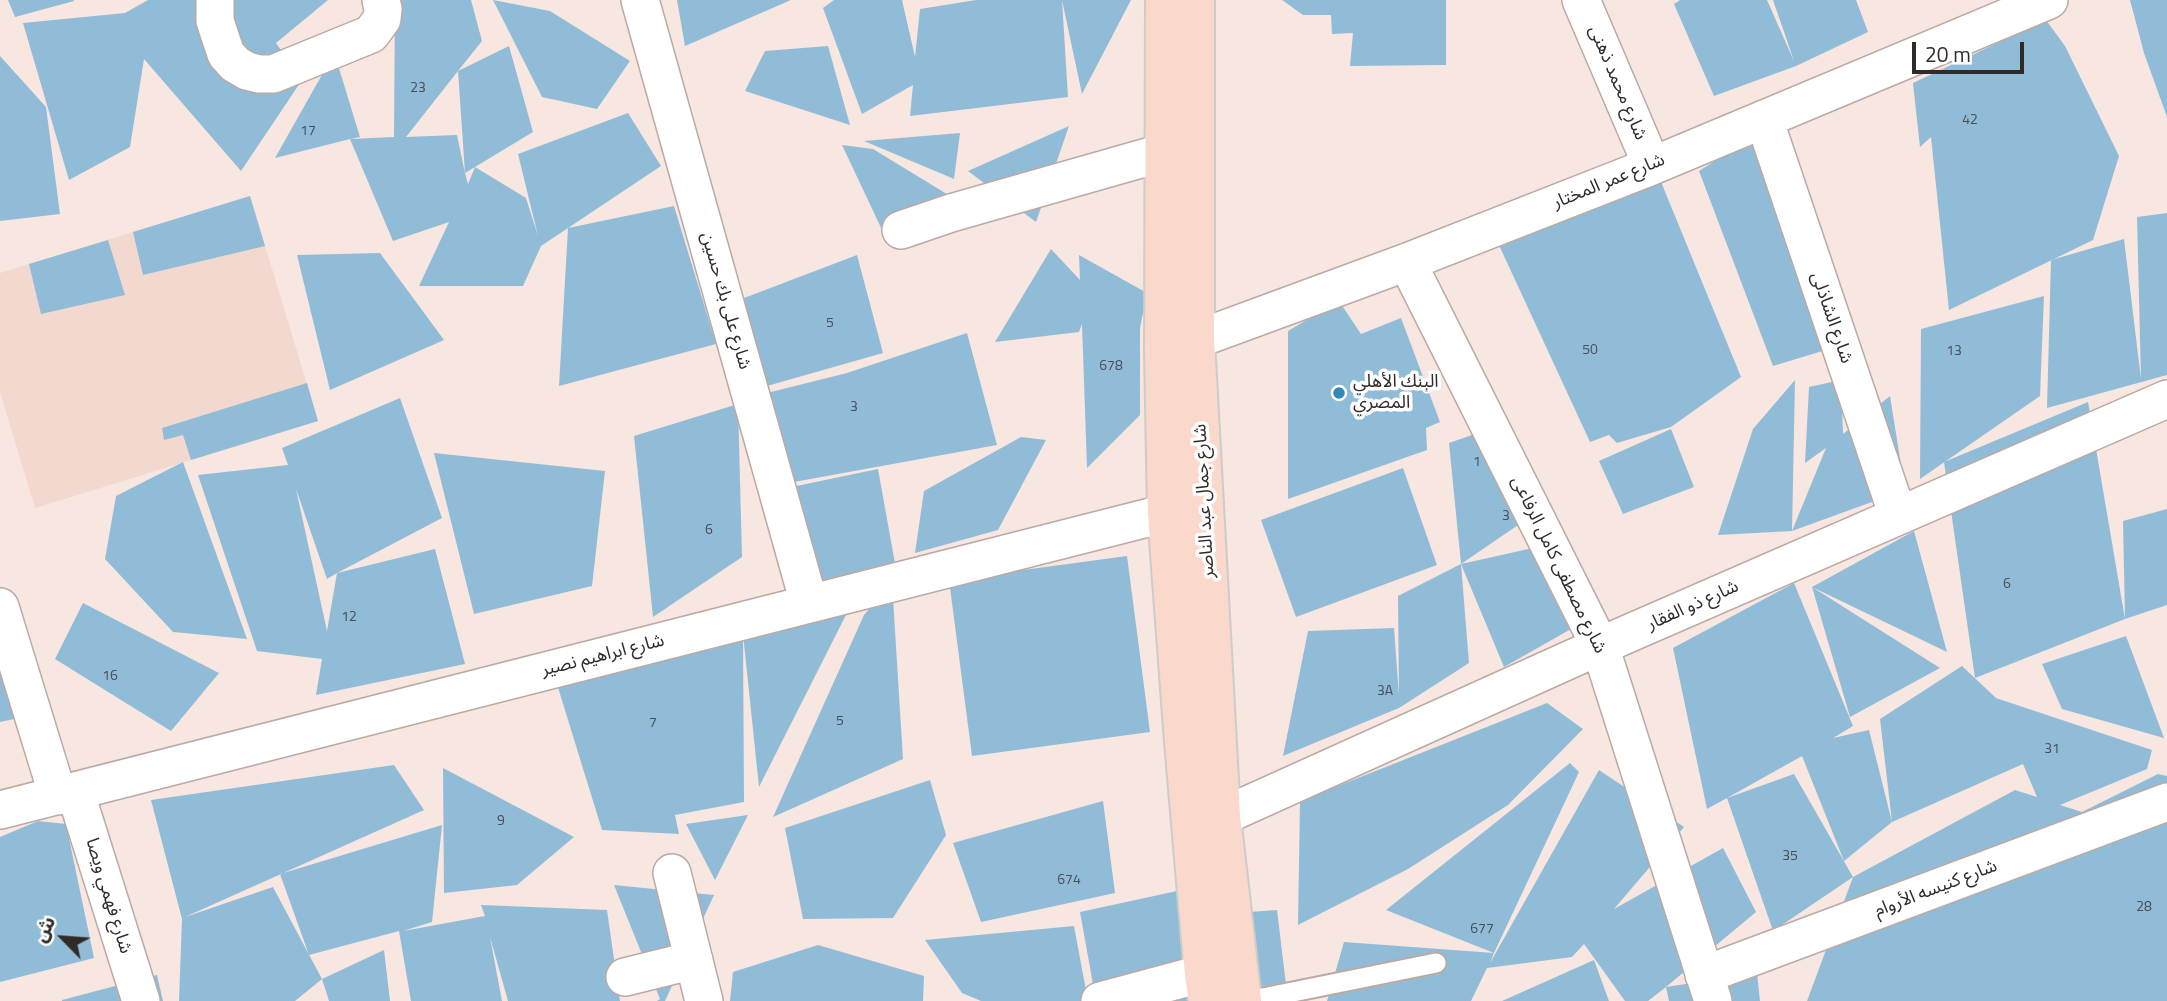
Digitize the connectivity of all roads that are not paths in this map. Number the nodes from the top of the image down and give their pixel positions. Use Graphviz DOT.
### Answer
graph roads {
  1 [pos="215,0"];
  2 [pos="381,0"];
  3 [pos="640,0"];
  4 [pos="1166,0"];
  5 [pos="1195,0"];
  6 [pos="1581,0"];
  7 [pos="2049,0"];
  8 [pos="1763,119"];
  9 [pos="1166,152"];
  10 [pos="1652,166"];
  11 [pos="901,230"];
  12 [pos="1407,262"];
  13 [pos="1180,346"];
  14 [pos="2167,399"];
  15 [pos="1205,503"];
  16 [pos="1167,513"];
  17 [pos="1898,516"];
  18 [pos="809,603"];
  19 [pos="0,607"];
  20 [pos="1600,646"];
  21 [pos="66,794"];
  22 [pos="2167,802"];
  23 [pos="0,810"];
  24 [pos="1221,817"];
  25 [pos="672,873"];
  26 [pos="694,960"];
  27 [pos="1436,963"];
  28 [pos="625,977"];
  29 [pos="1216,980"];
  30 [pos="1708,988"];
  31 [pos="141,1001"];
  32 [pos="704,1001"];
  33 [pos="1100,1001"];
  34 [pos="1242,1001"];
  35 [pos="1248,1001"];
  1 -- 2 [label="street"];
  3 -- 18 [label="street, شارع على بك حسين"];
  4 -- 9 [label="main road, شارع جمال عبد الناصر"];
  5 -- 13 [label="main road, شارع جمال عبد الناصر"];
  6 -- 10 [label="street, شارع محمد ذهنى"];
  7 -- 8 [label="street, شارع عمر المختار"];
  8 -- 10 [label="street, شارع عمر المختار"];
  8 -- 17 [label="street, شارع الشاذلى"];
  9 -- 11 [label="street"];
  9 -- 13 [label="main road, شارع جمال عبد الناصر"];
  10 -- 12 [label="street, شارع عمر المختار"];
  12 -- 13 [label="street, شارع عمر المختار"];
  12 -- 20 [label="street, شارع مصطفى كامل الرفاعى"];
  13 -- 15 [label="main road, شارع جمال عبد الناصر"];
  13 -- 16 [label="main road, شارع جمال عبد الناصر"];
  14 -- 17 [label="street, شارع ذو الفقار"];
  15 -- 16 [label="street, شارع ابراهيم نصير"];
  15 -- 24 [label="main road, شارع جمال عبد الناصر"];
  16 -- 18 [label="street, شارع ابراهيم نصير"];
  16 -- 29 [label="main road, شارع جمال عبد الناصر"];
  17 -- 20 [label="street, شارع ذو الفقار"];
  18 -- 21 [label="street, شارع ابراهيم نصير"];
  19 -- 21 [label="street, شارع فهمي ويصا"];
  20 -- 24 [label="street, شارع ذو الفقار"];
  20 -- 30 [label="street, شارع مصطفى كامل الرفاعى"];
  21 -- 23 [label="street, شارع ابراهيم نصير"];
  21 -- 31 [label="street, شارع فهمي ويصا"];
  22 -- 30 [label="street, شارع كنيسه الأروام"];
  24 -- 29 [label="main road, شارع جمال عبد الناصر"];
  25 -- 26 [label="street"];
  26 -- 28 [label="street"];
  26 -- 32 [label="street"];
  27 -- 35 [label="lane"];
  29 -- 33 [label="street"];
  29 -- 34 [label="main road, شارع جمال عبد الناصر"];
}
